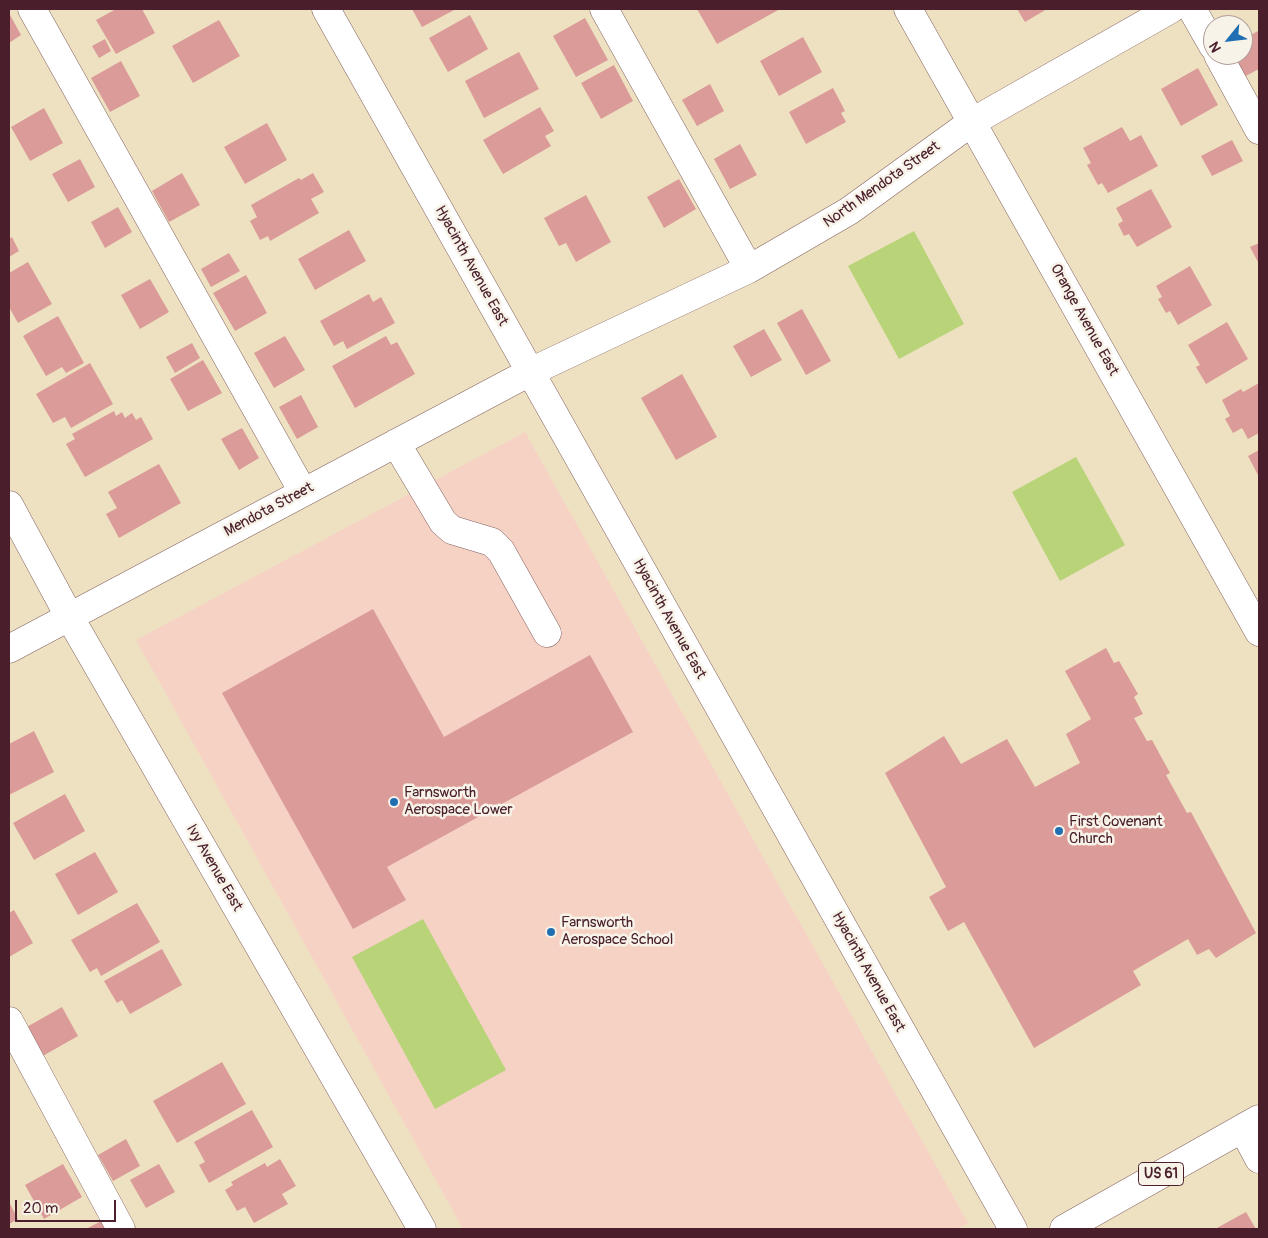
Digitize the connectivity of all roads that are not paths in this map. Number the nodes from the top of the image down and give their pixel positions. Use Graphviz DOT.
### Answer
graph roads {
  1 [pos="32,9"];
  2 [pos="326,9"];
  3 [pos="604,9"];
  4 [pos="908,9"];
  5 [pos="1171,9"];
  6 [pos="1192,9"];
  7 [pos="1203,28"];
  8 [pos="1223,65"];
  9 [pos="972,122"];
  10 [pos="1259,130"];
  11 [pos="749,270"];
  12 [pos="530,372"];
  13 [pos="396,443"];
  14 [pos="303,492"];
  15 [pos="9,505"];
  16 [pos="69,616"];
  17 [pos="1259,632"];
  18 [pos="547,633"];
  19 [pos="9,649"];
  20 [pos="9,1022"];
  21 [pos="1251,1124"];
  22 [pos="1259,1159"];
  23 [pos="121,1229"];
  24 [pos="422,1229"];
  25 [pos="1013,1229"];
  26 [pos="1064,1229"];
  1 -- 14 [label="street"];
  2 -- 12 [label="street, Hyacinth Avenue East"];
  3 -- 11 [label="street"];
  4 -- 9 [label="street, Orange Avenue East"];
  5 -- 9 [label="street, North Mendota Street"];
  6 -- 7 [label="street"];
  8 -- 10 [label="street"];
  9 -- 11 [label="street, North Mendota Street"];
  9 -- 17 [label="street, Orange Avenue East"];
  11 -- 12 [label="street, North Mendota Street"];
  12 -- 13 [label="street, Mendota Street"];
  12 -- 25 [label="street, Hyacinth Avenue East"];
  13 -- 14 [label="street, Mendota Street"];
  13 -- 18 [label="street"];
  14 -- 16 [label="street, Mendota Street"];
  15 -- 16 [label="street, Ivy Avenue East"];
  16 -- 19 [label="street, Mendota Street"];
  16 -- 24 [label="street, Ivy Avenue East"];
  20 -- 23 [label="street"];
  21 -- 22 [label="street"];
  21 -- 26 [label="street, US 61"];
}
